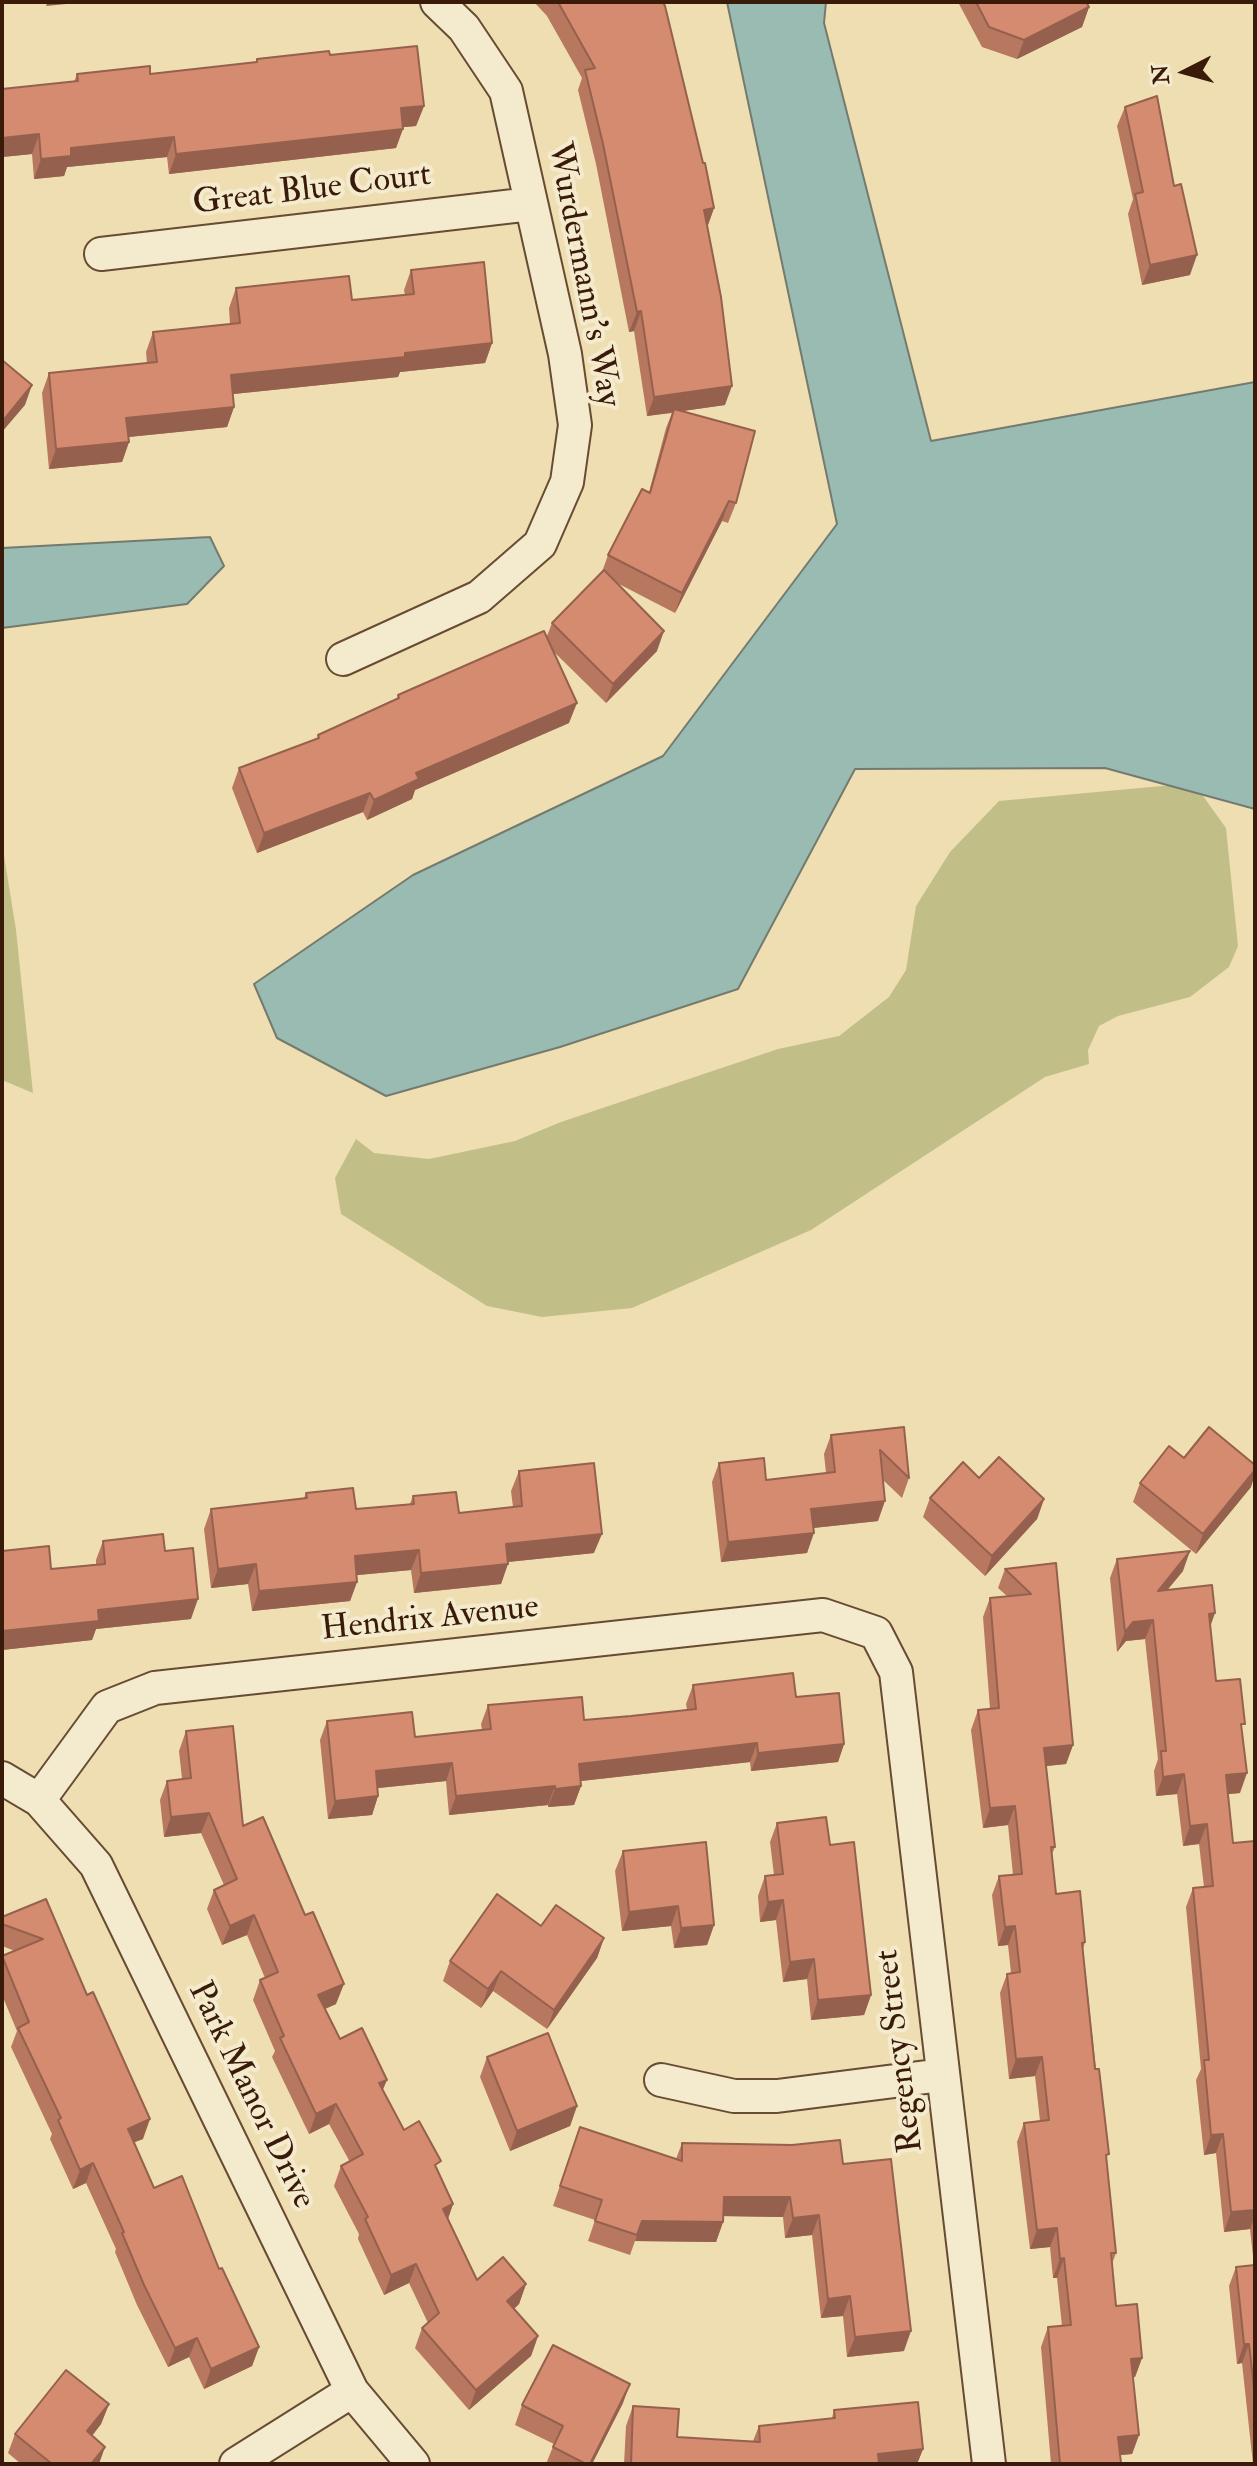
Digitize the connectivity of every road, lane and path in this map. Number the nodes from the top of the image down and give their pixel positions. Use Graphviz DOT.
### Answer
graph roads {
  1 [pos="437,2"];
  2 [pos="531,204"];
  3 [pos="101,254"];
  4 [pos="343,659"];
  5 [pos="876,1633"];
  6 [pos="2,1778"];
  7 [pos="39,1800"];
  8 [pos="942,2075"];
  9 [pos="661,2080"];
  10 [pos="352,2391"];
  11 [pos="236,2464"];
  12 [pos="413,2464"];
  13 [pos="989,2464"];
  1 -- 2 [label="street, Wurdermann's Way"];
  2 -- 3 [label="street, Great Blue Court"];
  2 -- 4 [label="street, Wurdermann's Way"];
  5 -- 7 [label="street, Hendrix Avenue"];
  5 -- 8 [label="street, Regency Street"];
  6 -- 7 [label="street, Park Manor Drive"];
  7 -- 10 [label="street, Park Manor Drive"];
  8 -- 9 [label="street"];
  8 -- 13 [label="street, Regency Street"];
  10 -- 11 [label="street"];
  10 -- 12 [label="street, Park Manor Drive"];
}
